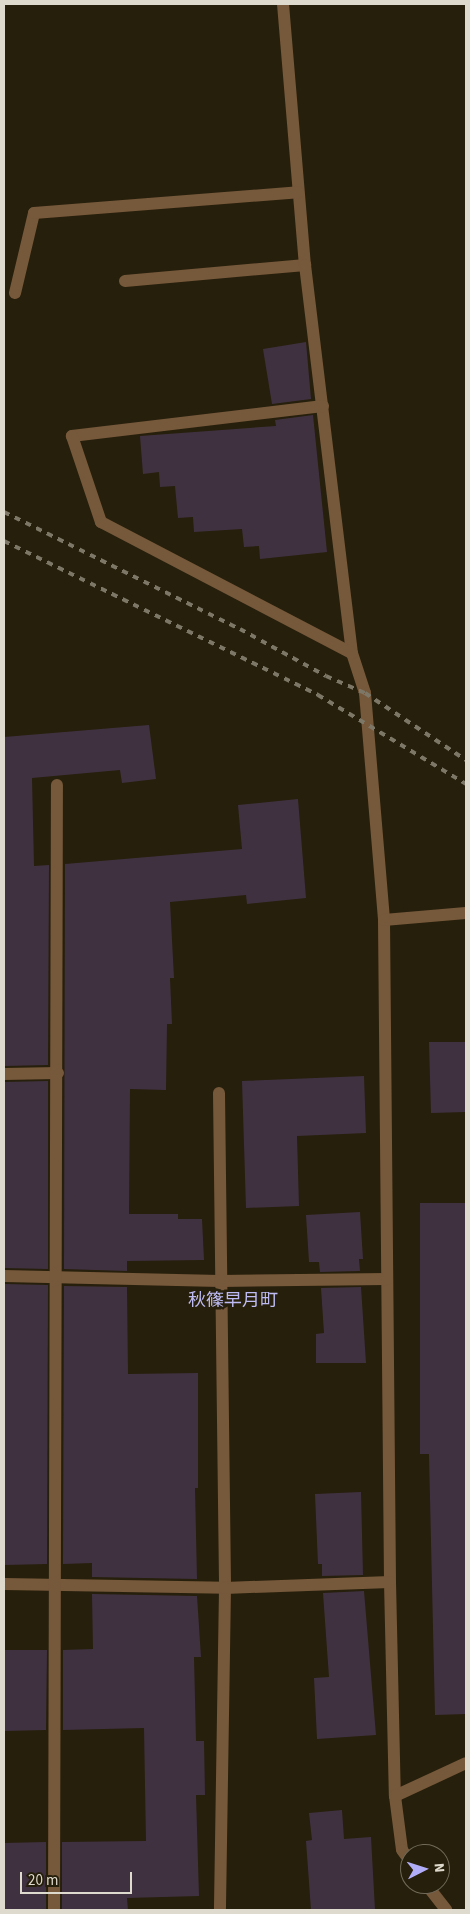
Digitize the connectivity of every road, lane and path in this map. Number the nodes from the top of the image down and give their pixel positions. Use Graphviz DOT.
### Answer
graph roads {
  1 [pos="283,4"];
  2 [pos="298,192"];
  3 [pos="304,265"];
  4 [pos="125,281"];
  5 [pos="15,293"];
  6 [pos="323,406"];
  7 [pos="352,653"];
  8 [pos="57,785"];
  9 [pos="466,913"];
  10 [pos="384,920"];
  11 [pos="58,1073"];
  12 [pos="4,1074"];
  13 [pos="219,1093"];
  14 [pos="4,1276"];
  15 [pos="58,1276"];
  16 [pos="387,1279"];
  17 [pos="220,1281"];
  18 [pos="390,1582"];
  19 [pos="4,1584"];
  20 [pos="53,1584"];
  21 [pos="225,1588"];
  22 [pos="466,1762"];
  23 [pos="395,1796"];
  24 [pos="401,1844"];
  25 [pos="434,1894"];
  26 [pos="54,1910"];
  27 [pos="220,1910"];
  28 [pos="446,1910"];
  1 -- 2 [label="street"];
  2 -- 3 [label="street"];
  2 -- 5 [label="street"];
  3 -- 4 [label="street"];
  3 -- 6 [label="street"];
  6 -- 7 [label="street"];
  6 -- 7 [label="street"];
  7 -- 10 [label="street"];
  8 -- 11 [label="street"];
  9 -- 10 [label="street"];
  10 -- 16 [label="street"];
  11 -- 12 [label="street"];
  11 -- 15 [label="street"];
  13 -- 17 [label="street"];
  14 -- 15 [label="street"];
  15 -- 17 [label="street"];
  15 -- 20 [label="street"];
  16 -- 17 [label="street"];
  16 -- 18 [label="street"];
  17 -- 21 [label="street"];
  18 -- 21 [label="street"];
  18 -- 23 [label="street"];
  19 -- 20 [label="street"];
  20 -- 21 [label="street"];
  20 -- 26 [label="street"];
  21 -- 27 [label="street"];
  22 -- 23 [label="street"];
  23 -- 24 [label="street"];
  25 -- 28 [label="street"];
}
